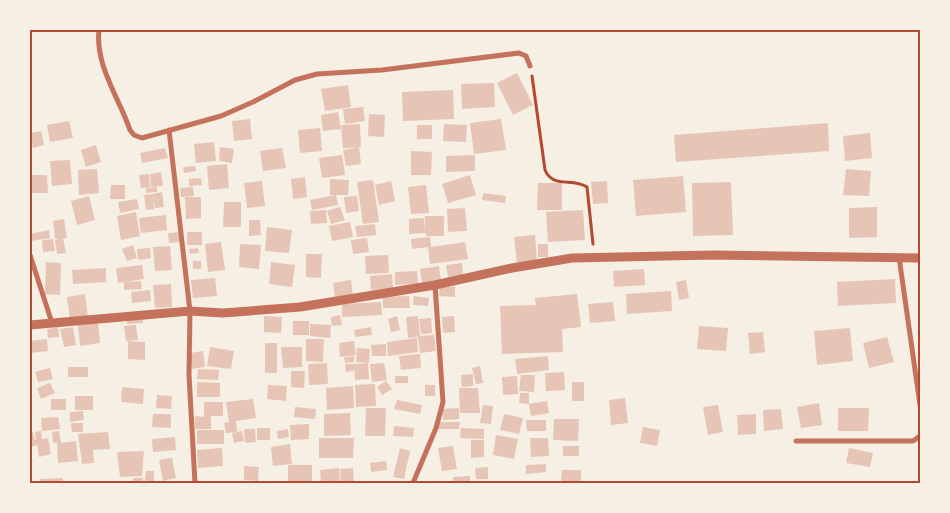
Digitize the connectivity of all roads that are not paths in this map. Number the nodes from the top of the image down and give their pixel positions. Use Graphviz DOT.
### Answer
graph roads {
  1 [pos="99,30"];
  2 [pos="530,66"];
  3 [pos="169,130"];
  4 [pos="30,255"];
  5 [pos="899,257"];
  6 [pos="920,258"];
  7 [pos="435,285"];
  8 [pos="190,312"];
  9 [pos="52,322"];
  10 [pos="30,325"];
  11 [pos="920,405"];
  12 [pos="920,436"];
  13 [pos="796,441"];
  14 [pos="195,483"];
  15 [pos="414,483"];
  1 -- 3 [label="street"];
  2 -- 3 [label="street"];
  3 -- 8 [label="street"];
  4 -- 9 [label="street"];
  5 -- 6 [label="street"];
  5 -- 7 [label="street"];
  5 -- 11 [label="street"];
  7 -- 8 [label="street"];
  7 -- 15 [label="street"];
  8 -- 9 [label="street"];
  8 -- 14 [label="street"];
  9 -- 10 [label="street"];
  12 -- 13 [label="street"];
}
